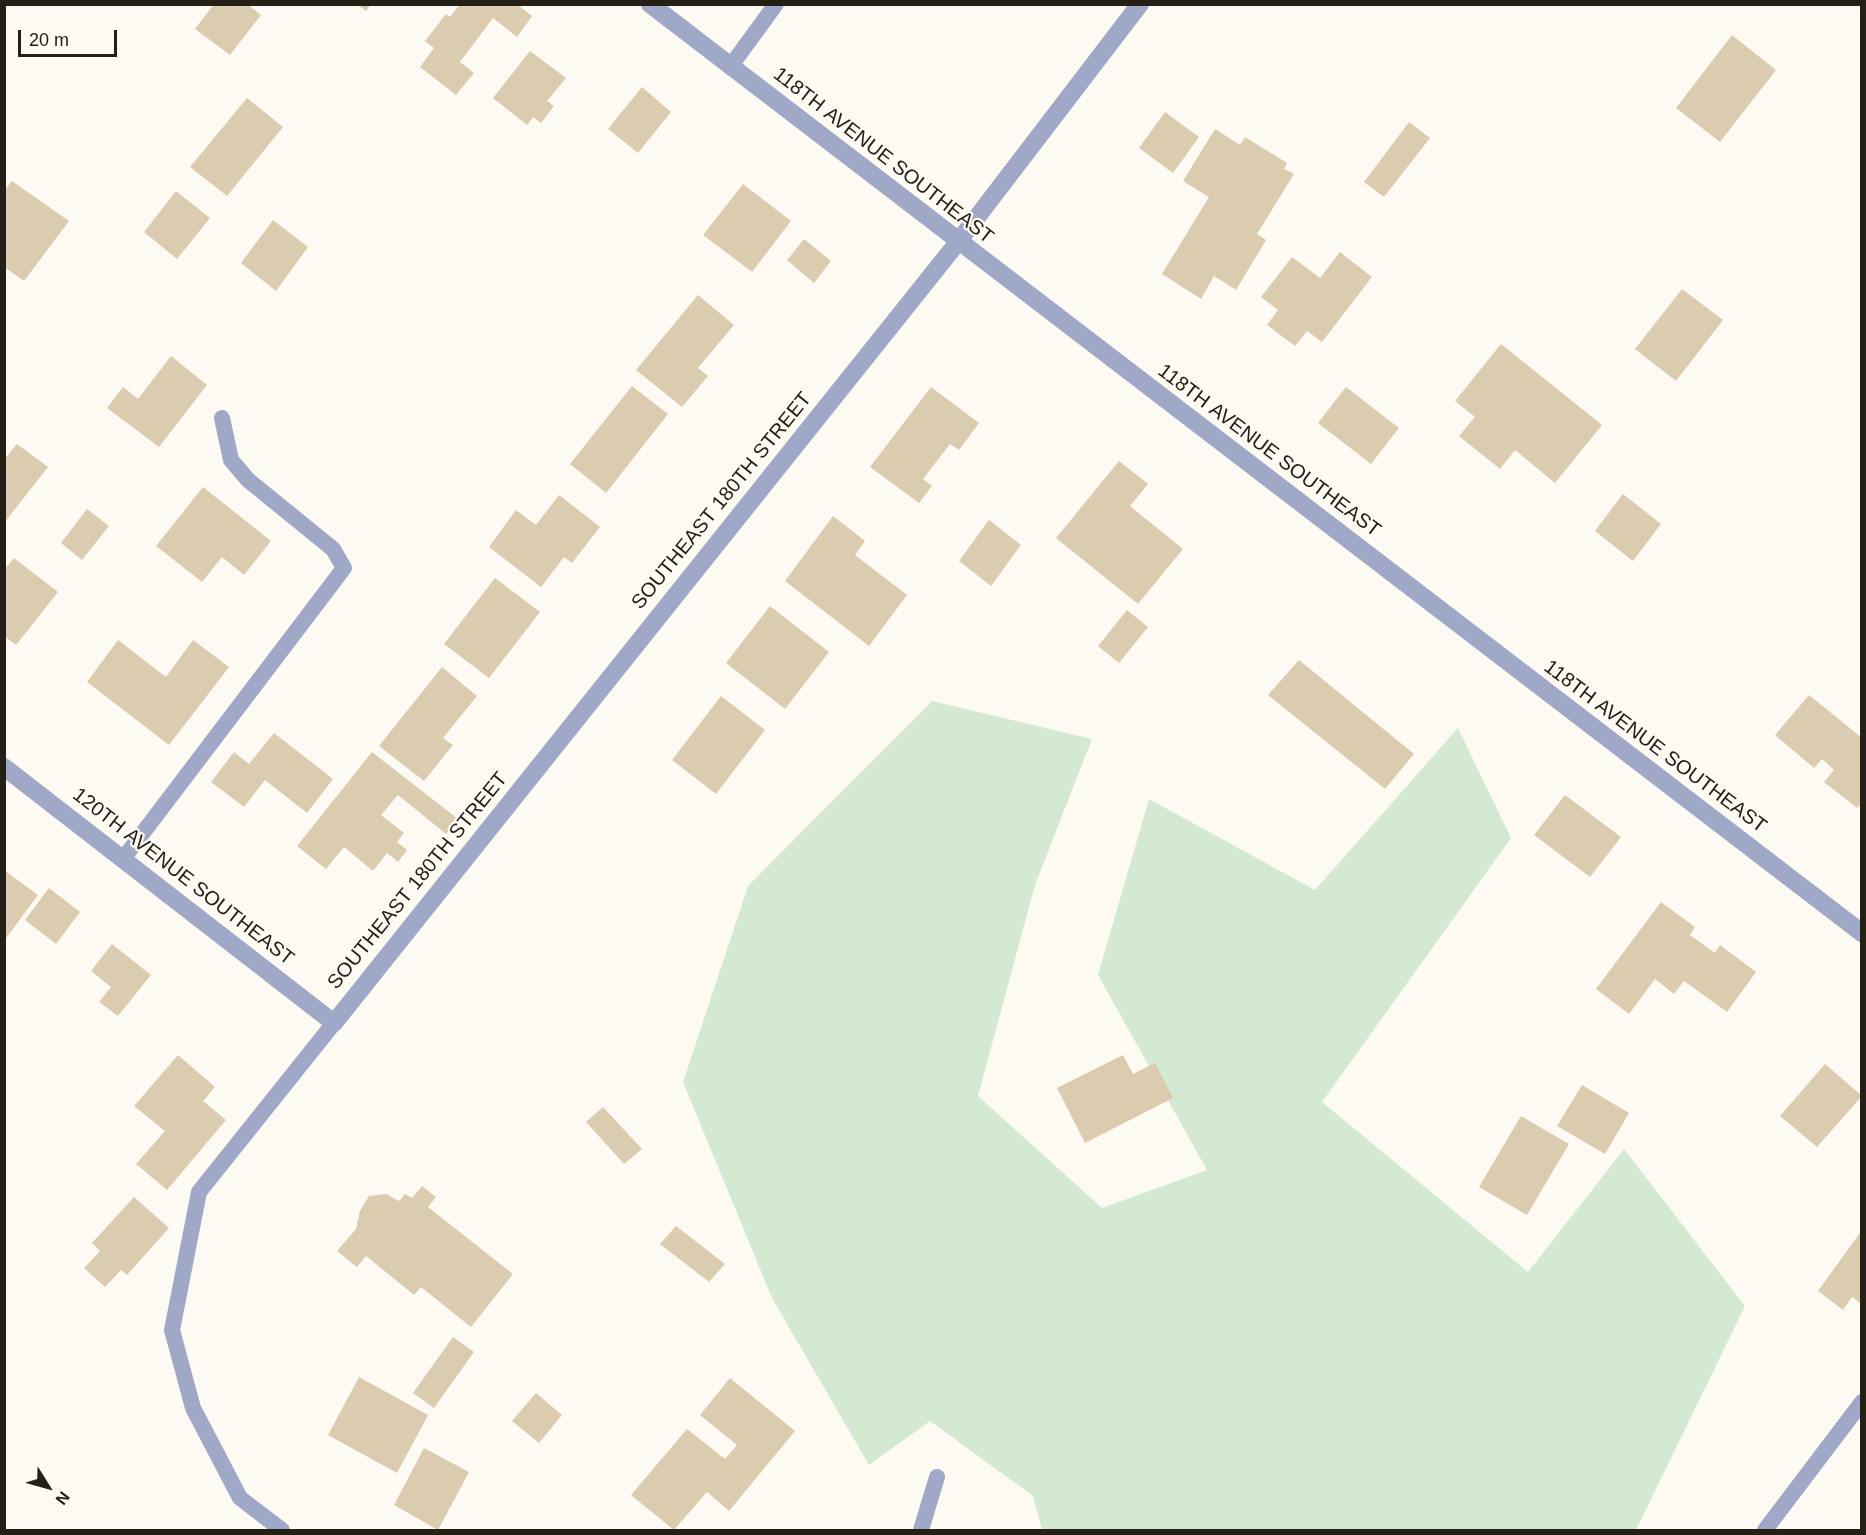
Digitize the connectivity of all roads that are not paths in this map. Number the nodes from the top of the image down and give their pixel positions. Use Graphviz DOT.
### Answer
graph roads {
  1 [pos="650,4"];
  2 [pos="777,4"];
  3 [pos="1140,4"];
  4 [pos="730,67"];
  5 [pos="958,242"];
  6 [pos="222,418"];
  7 [pos="4,767"];
  8 [pos="123,860"];
  9 [pos="1862,933"];
  10 [pos="334,1023"];
  11 [pos="1862,1402"];
  12 [pos="937,1476"];
  13 [pos="282,1530"];
  14 [pos="921,1530"];
  15 [pos="1765,1530"];
  1 -- 4 [label="street, 118TH AVENUE SOUTHEAST"];
  2 -- 4 [label="lane"];
  3 -- 5 [label="street, SOUTHEAST 180TH STREET"];
  4 -- 5 [label="street, 118TH AVENUE SOUTHEAST"];
  5 -- 9 [label="street, 118TH AVENUE SOUTHEAST"];
  5 -- 10 [label="street, SOUTHEAST 180TH STREET"];
  6 -- 8 [label="lane"];
  7 -- 8 [label="street, 120TH AVENUE SOUTHEAST"];
  8 -- 10 [label="street, 120TH AVENUE SOUTHEAST"];
  10 -- 13 [label="lane"];
  11 -- 15 [label="lane"];
  12 -- 14 [label="lane"];
}
